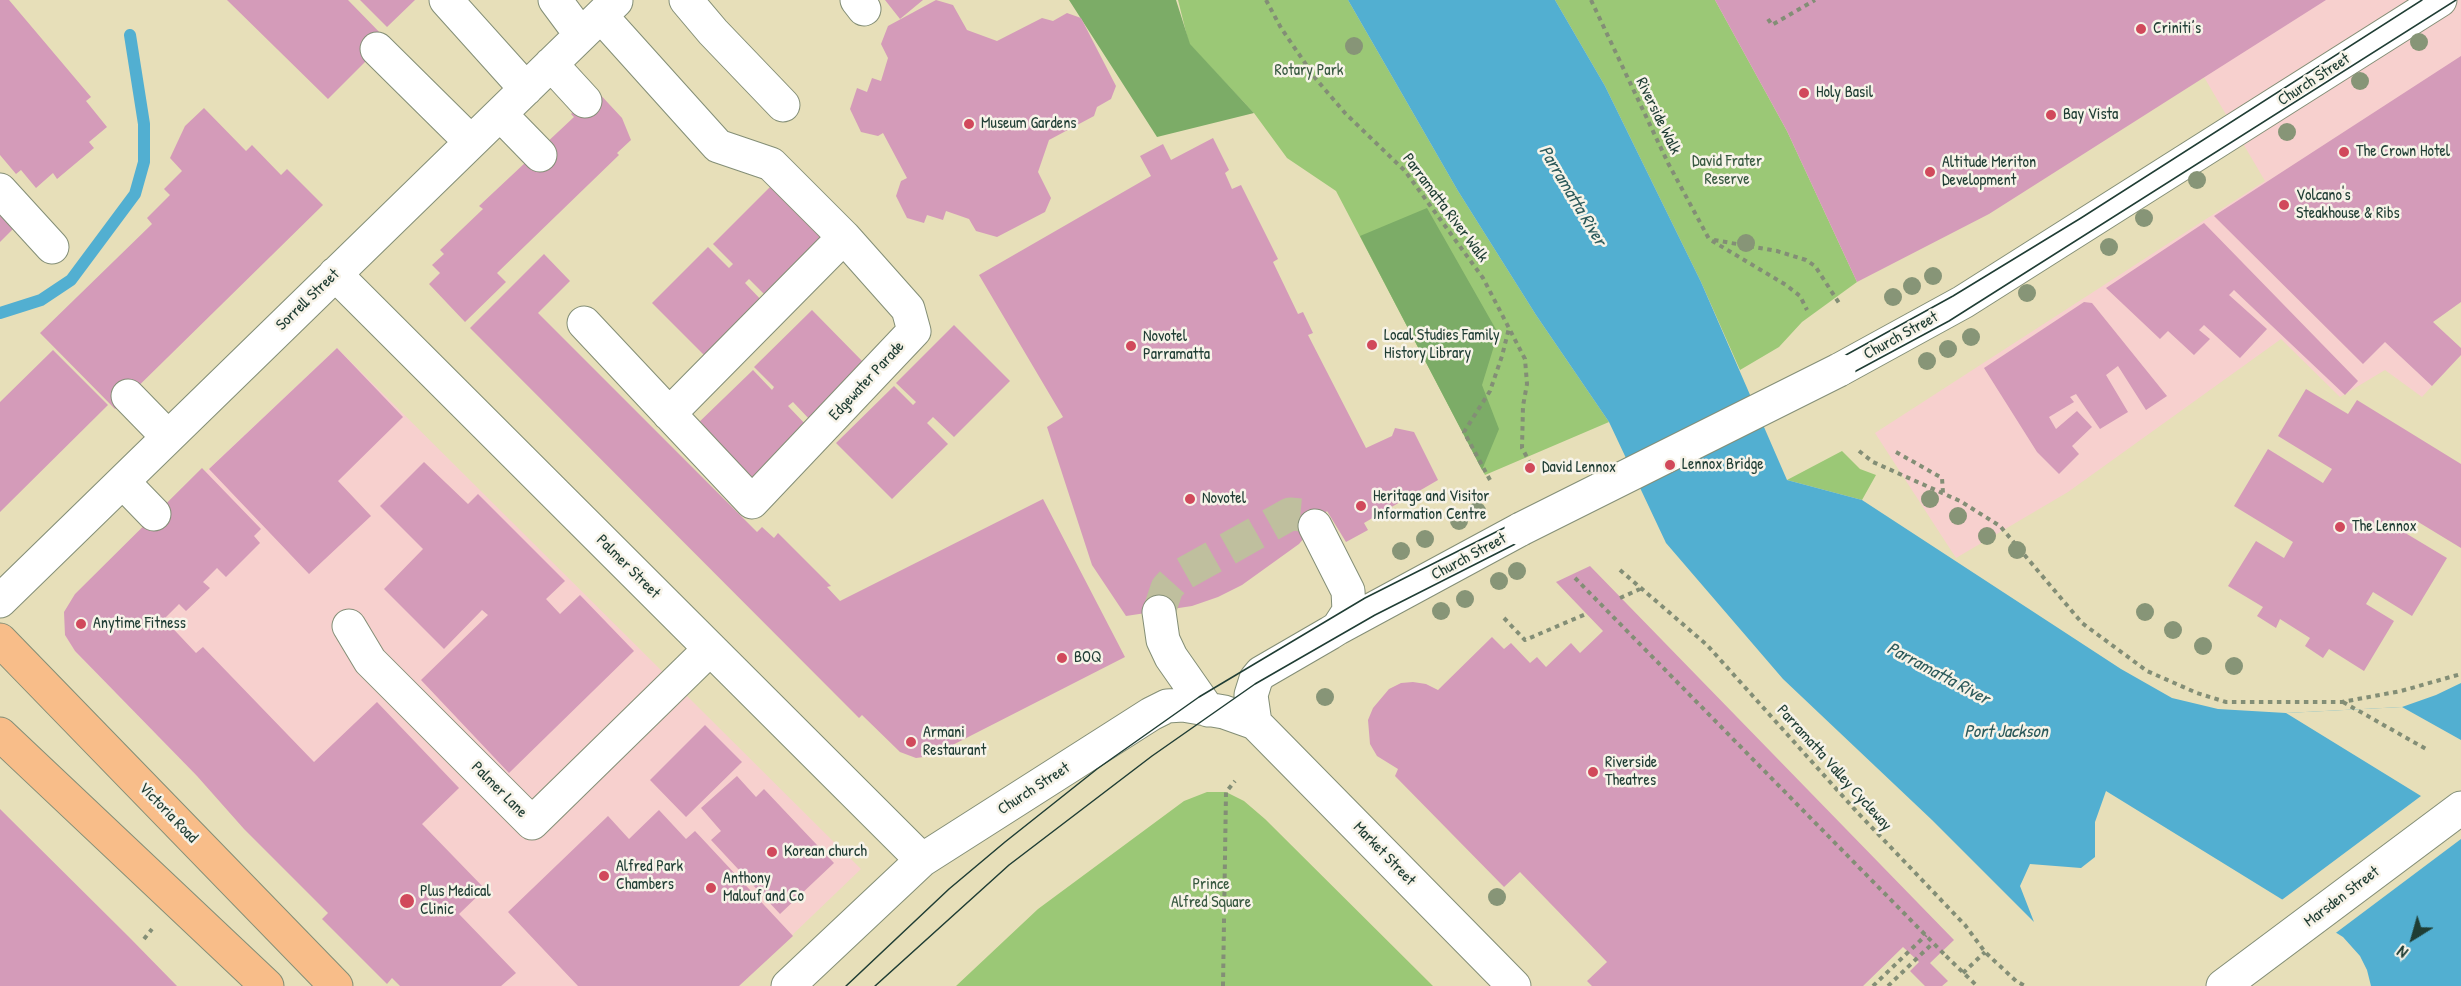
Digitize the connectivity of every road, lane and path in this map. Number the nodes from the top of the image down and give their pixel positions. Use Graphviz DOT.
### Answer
graph roads {
  1 [pos="446,0"];
  2 [pos="555,0"];
  3 [pos="686,0"];
  4 [pos="1266,0"];
  5 [pos="1591,0"];
  6 [pos="1815,0"];
  7 [pos="2440,0"];
  8 [pos="600,17"];
  9 [pos="1768,19"];
  10 [pos="377,50"];
  11 [pos="552,64"];
  12 [pos="526,89"];
  13 [pos="585,101"];
  14 [pos="783,105"];
  15 [pos="500,114"];
  16 [pos="471,142"];
  17 [pos="540,155"];
  18 [pos="0,190"];
  19 [pos="844,237"];
  20 [pos="1709,239"];
  21 [pos="52,247"];
  22 [pos="335,274"];
  23 [pos="1839,303"];
  24 [pos="1807,310"];
  25 [pos="584,323"];
  26 [pos="1509,327"];
  27 [pos="128,396"];
  28 [pos="669,414"];
  29 [pos="168,438"];
  30 [pos="1860,451"];
  31 [pos="1896,452"];
  32 [pos="1529,461"];
  33 [pos="1490,480"];
  34 [pos="123,482"];
  35 [pos="1943,493"];
  36 [pos="154,514"];
  37 [pos="1315,526"];
  38 [pos="1620,570"];
  39 [pos="1575,578"];
  40 [pos="1640,589"];
  41 [pos="1620,598"];
  42 [pos="0,601"];
  43 [pos="1159,612"];
  44 [pos="1344,614"];
  45 [pos="1586,614"];
  46 [pos="1504,618"];
  47 [pos="349,626"];
  48 [pos="0,640"];
  49 [pos="710,649"];
  50 [pos="2461,674"];
  51 [pos="2342,702"];
  52 [pos="1208,710"];
  53 [pos="1254,723"];
  54 [pos="0,734"];
  55 [pos="2426,749"];
  56 [pos="1235,781"];
  57 [pos="2461,808"];
  58 [pos="922,860"];
  59 [pos="153,929"];
  60 [pos="1926,936"];
  61 [pos="144,939"];
  62 [pos="1933,943"];
  63 [pos="1985,952"];
  64 [pos="1963,973"];
  65 [pos="267,986"];
  66 [pos="336,986"];
  67 [pos="788,986"];
  68 [pos="1222,986"];
  69 [pos="1514,986"];
  70 [pos="1873,986"];
  71 [pos="1888,986"];
  72 [pos="1977,986"];
  73 [pos="2025,986"];
  74 [pos="2223,986"];
  1 -- 12 [label="street"];
  2 -- 8 [label="street, Edgewater Parade"];
  3 -- 14 [label="street"];
  4 -- 26 [label="path, Parramatta River Walk"];
  5 -- 20 [label="path, Riverside Walk"];
  6 -- 9 [label="path"];
  7 -- 44 [label="street, Church Street, bridge"];
  8 -- 11 [label="street, Sorrell Street"];
  8 -- 19 [label="street, Edgewater Parade"];
  10 -- 16 [label="street"];
  11 -- 12 [label="street, Sorrell Street"];
  11 -- 13 [label="street"];
  12 -- 15 [label="street, Sorrell Street"];
  15 -- 16 [label="street, Sorrell Street"];
  15 -- 17 [label="street"];
  16 -- 22 [label="street, Sorrell Street"];
  18 -- 21 [label="street"];
  19 -- 28 [label="street"];
  19 -- 28 [label="street, Edgewater Parade"];
  20 -- 23 [label="path"];
  20 -- 24 [label="path"];
  22 -- 29 [label="street, Sorrell Street"];
  22 -- 49 [label="street, Palmer Street"];
  25 -- 28 [label="street, Edgewater Parade"];
  26 -- 32 [label="path, Parramatta River Walk"];
  26 -- 33 [label="path"];
  27 -- 29 [label="street"];
  29 -- 34 [label="street, Sorrell Street"];
  30 -- 35 [label="path"];
  31 -- 35 [label="path"];
  34 -- 36 [label="street"];
  34 -- 42 [label="street, Sorrell Street"];
  35 -- 51 [label="path"];
  37 -- 44 [label="street"];
  38 -- 40 [label="path, Parramatta Valley Cycleway"];
  39 -- 60 [label="path, bridge"];
  40 -- 41 [label="path"];
  40 -- 63 [label="path, Parramatta Valley Cycleway"];
  43 -- 52 [label="street"];
  44 -- 53 [label="street, Church Street"];
  45 -- 46 [label="path"];
  47 -- 49 [label="street, Palmer Lane"];
  48 -- 66 [label="main road, Victoria Road"];
  49 -- 58 [label="street, Palmer Street"];
  50 -- 51 [label="path"];
  51 -- 55 [label="path"];
  52 -- 53 [label="street, Church Street"];
  52 -- 58 [label="street, Church Street"];
  53 -- 69 [label="street, Market Street"];
  54 -- 65 [label="main road"];
  56 -- 68 [label="path"];
  57 -- 74 [label="street, Marsden Street"];
  58 -- 67 [label="street, Church Street"];
  59 -- 61 [label="path"];
  60 -- 62 [label="path, bridge"];
  60 -- 70 [label="path"];
  62 -- 64 [label="path, bridge"];
  62 -- 71 [label="path"];
  63 -- 64 [label="path"];
  63 -- 73 [label="path, Parramatta Valley Cycleway"];
  64 -- 72 [label="path"];
}
